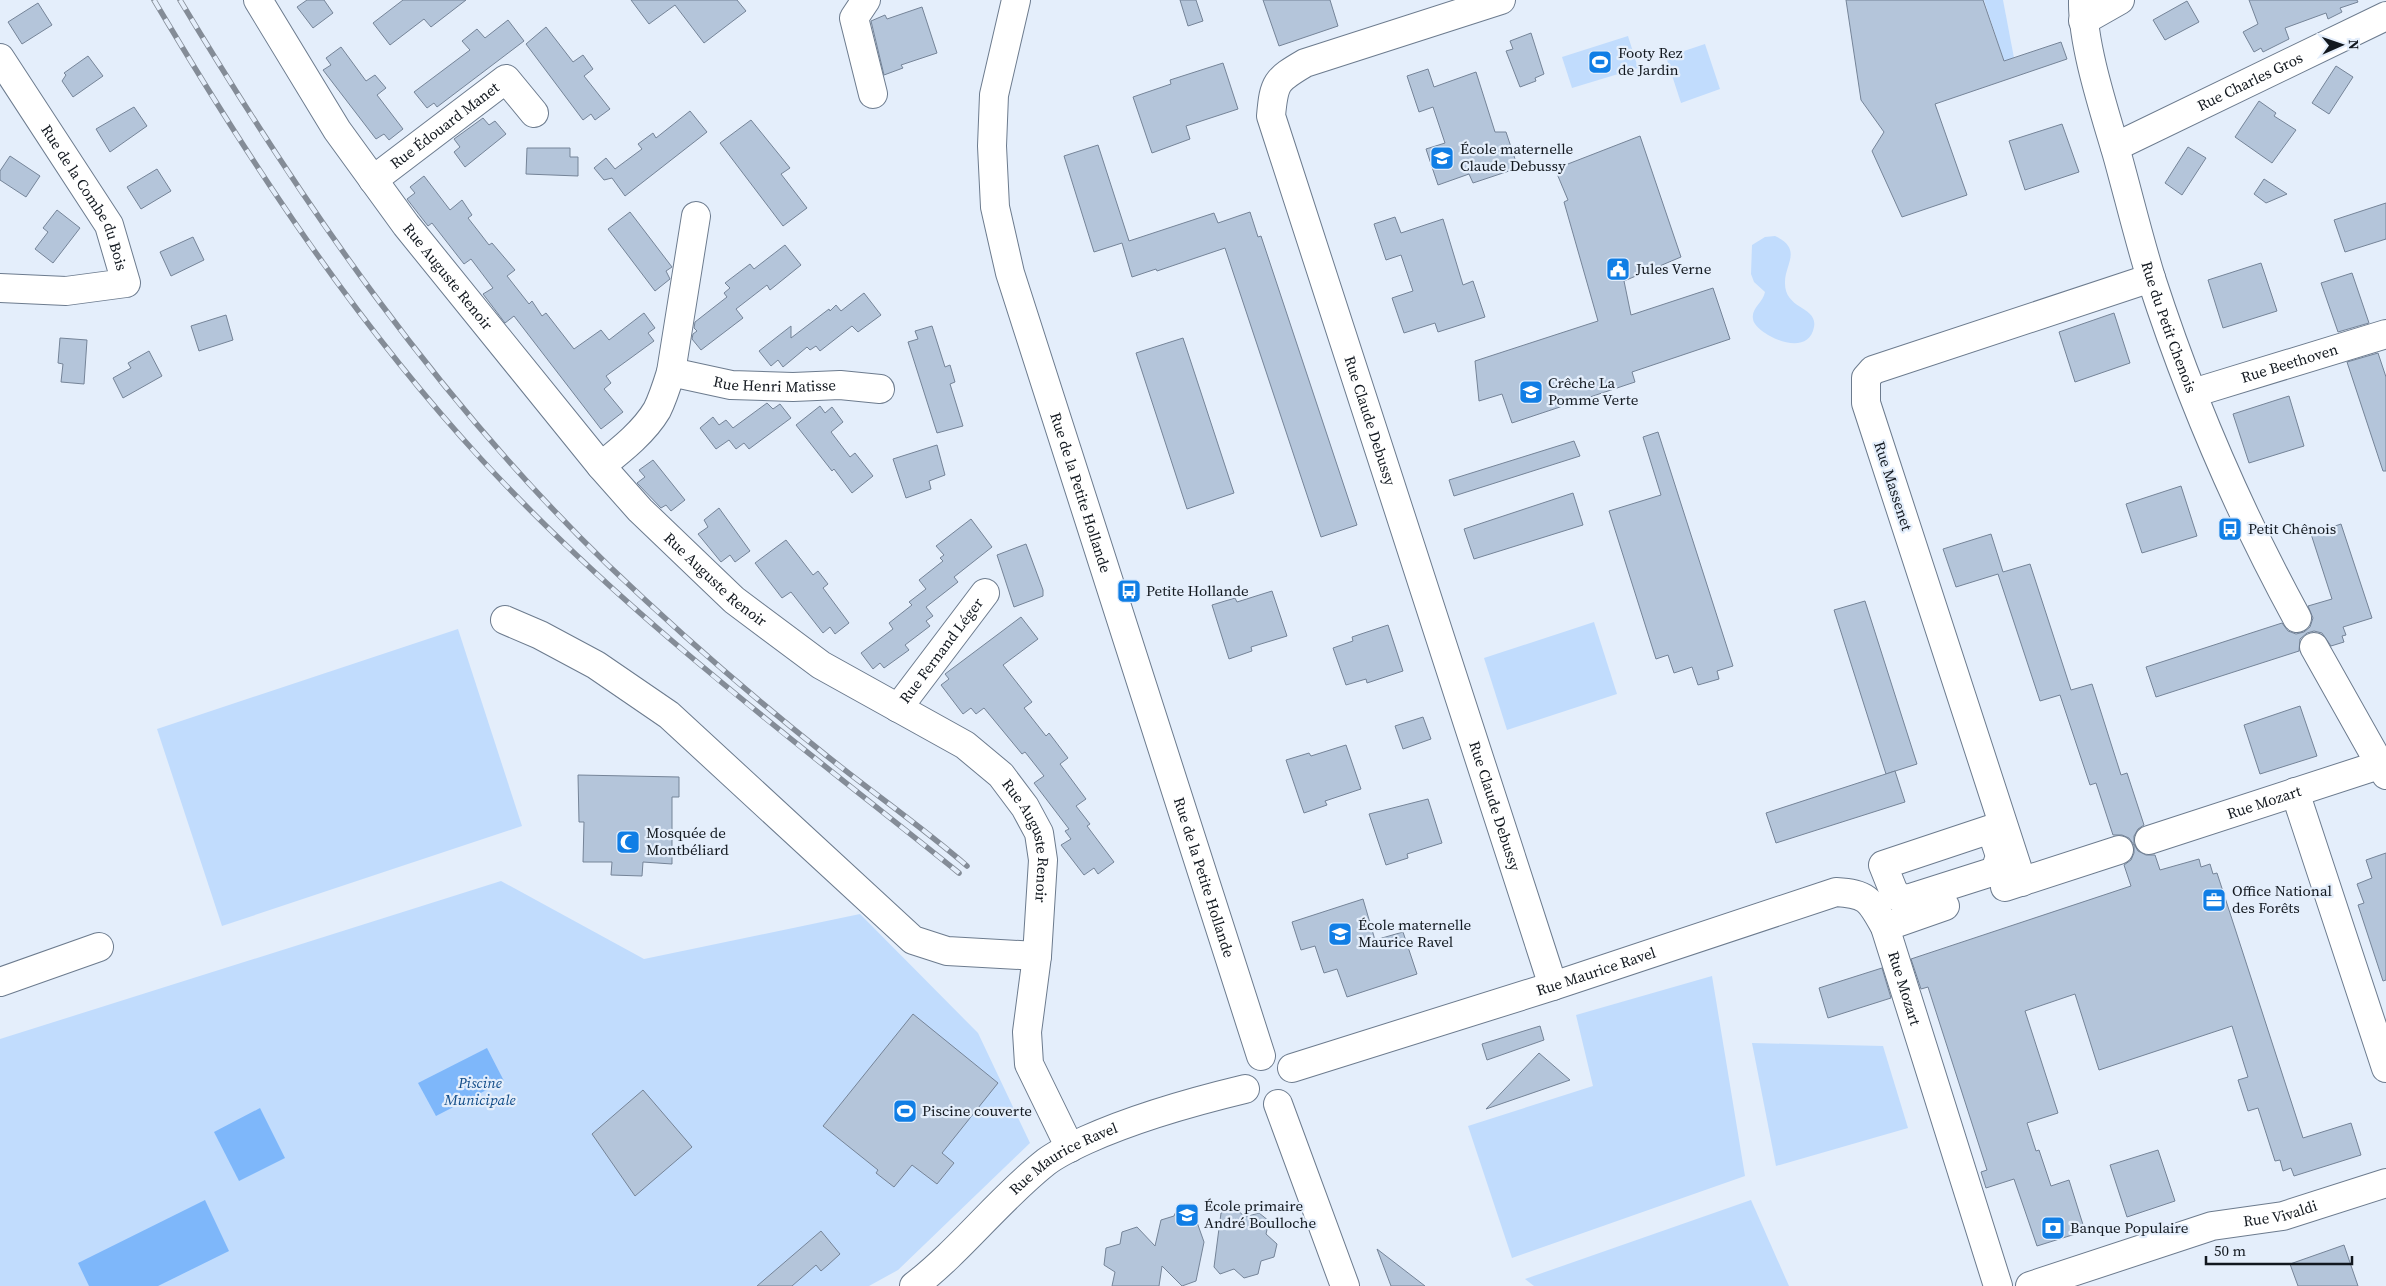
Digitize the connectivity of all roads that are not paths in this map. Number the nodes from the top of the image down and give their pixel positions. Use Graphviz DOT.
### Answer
graph roads {
  1 [pos="866,0"];
  2 [pos="1016,0"];
  3 [pos="1025,0"];
  4 [pos="1501,0"];
  5 [pos="2120,0"];
  6 [pos="267,3"];
  7 [pos="2079,7"];
  8 [pos="2386,16"];
  9 [pos="1006,35"];
  10 [pos="0,58"];
  11 [pos="873,94"];
  12 [pos="534,113"];
  13 [pos="2114,147"];
  14 [pos="373,180"];
  15 [pos="696,216"];
  16 [pos="2151,278"];
  17 [pos="0,288"];
  18 [pos="2386,334"];
  19 [pos="671,372"];
  20 [pos="880,389"];
  21 [pos="2193,394"];
  22 [pos="601,466"];
  23 [pos="985,593"];
  24 [pos="2297,618"];
  25 [pos="505,620"];
  26 [pos="2314,647"];
  27 [pos="898,708"];
  28 [pos="2383,770"];
  29 [pos="2295,792"];
  30 [pos="2150,840"];
  31 [pos="2119,850"];
  32 [pos="2022,882"];
  33 [pos="1885,927"];
  34 [pos="99,947"];
  35 [pos="1037,956"];
  36 [pos="0,982"];
  37 [pos="1553,986"];
  38 [pos="1261,1056"];
  39 [pos="1292,1068"];
  40 [pos="2386,1068"];
  41 [pos="1245,1089"];
  42 [pos="1278,1104"];
  43 [pos="1070,1148"];
  44 [pos="2386,1183"];
  45 [pos="914,1286"];
  46 [pos="1345,1286"];
  47 [pos="1998,1286"];
  48 [pos="2030,1286"];
  1 -- 11 [label="street"];
  2 -- 9 [label="street, Rue de la Petite Hollande"];
  3 -- 9 [label="street, Rue de la Petite Hollande"];
  4 -- 37 [label="street, Rue Claude Debussy"];
  5 -- 7 [label="street"];
  6 -- 14 [label="street, Rue Auguste Renoir"];
  7 -- 13 [label="street, Rue du Petit Chenois"];
  8 -- 13 [label="street, Rue Charles Gros"];
  9 -- 38 [label="street, Rue de la Petite Hollande"];
  10 -- 17 [label="street, Rue de la Combe du Bois"];
  12 -- 14 [label="street, Rue Édouard Manet"];
  13 -- 16 [label="street, Rue du Petit Chenois"];
  14 -- 22 [label="street, Rue Auguste Renoir"];
  15 -- 19 [label="street"];
  16 -- 21 [label="street, Rue du Petit Chenois"];
  16 -- 32 [label="street, Rue Massenet"];
  18 -- 21 [label="street, Rue Beethoven"];
  19 -- 20 [label="street, Rue Henri Matisse"];
  19 -- 22 [label="street"];
  21 -- 24 [label="street, Rue du Petit Chenois"];
  22 -- 27 [label="street, Rue Auguste Renoir"];
  23 -- 27 [label="street, Rue Fernand Léger"];
  25 -- 35 [label="street"];
  26 -- 28 [label="street"];
  27 -- 35 [label="street, Rue Auguste Renoir"];
  28 -- 29 [label="street, Rue Mozart"];
  29 -- 30 [label="street, Rue Mozart"];
  29 -- 40 [label="street"];
  31 -- 32 [label="street"];
  32 -- 33 [label="street"];
  33 -- 37 [label="street, Rue Maurice Ravel"];
  33 -- 47 [label="street, Rue Mozart"];
  34 -- 36 [label="street"];
  35 -- 43 [label="street, Rue Auguste Renoir"];
  37 -- 39 [label="street, Rue Maurice Ravel"];
  38 -- 39 [label="street"];
  38 -- 41 [label="street"];
  39 -- 42 [label="street"];
  41 -- 42 [label="street"];
  41 -- 43 [label="street, Rue Maurice Ravel"];
  42 -- 46 [label="street"];
  43 -- 45 [label="street, Rue Maurice Ravel"];
  44 -- 48 [label="street, Rue Vivaldi"];
}
